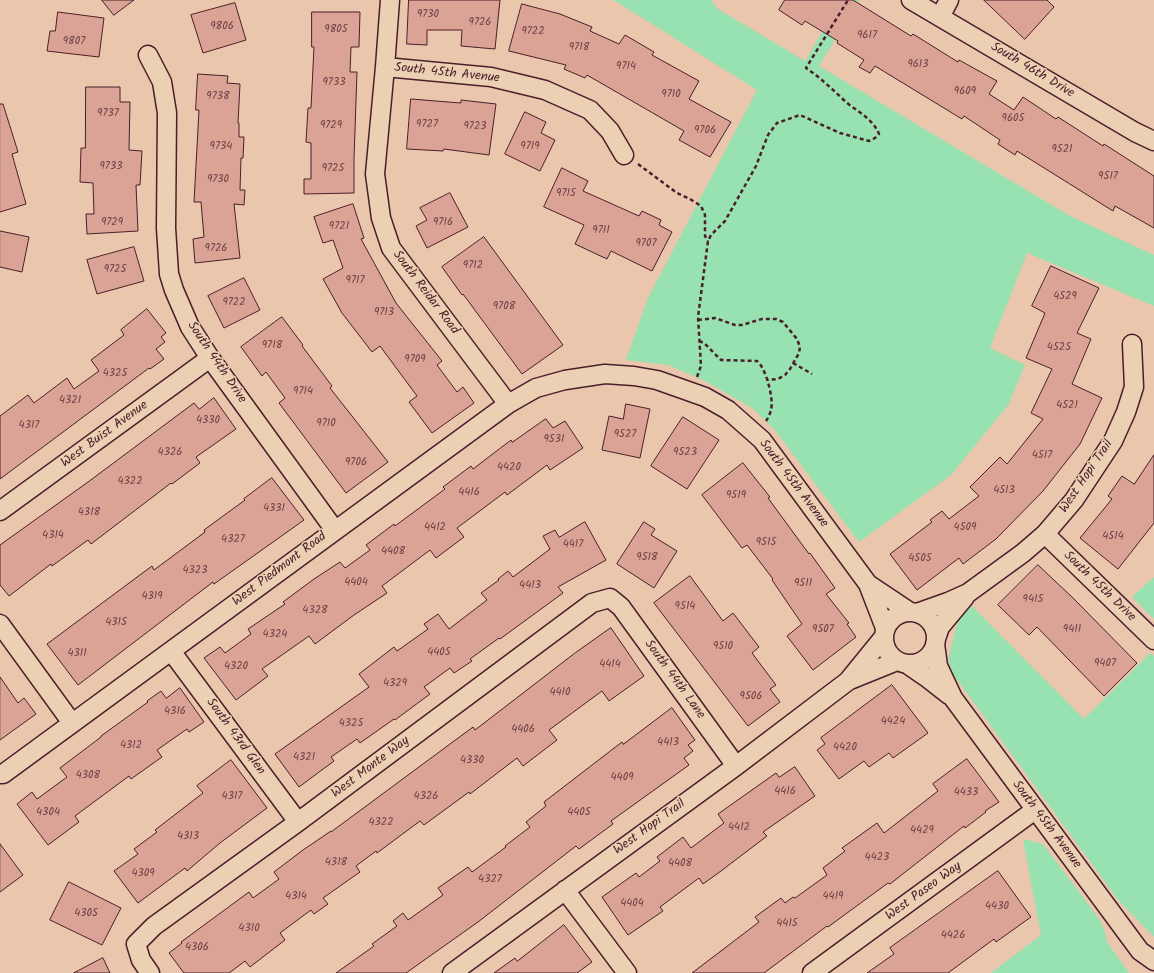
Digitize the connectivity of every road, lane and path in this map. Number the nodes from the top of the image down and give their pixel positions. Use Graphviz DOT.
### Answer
graph roads {
  1 [pos="390,0"];
  2 [pos="848,0"];
  3 [pos="911,0"];
  4 [pos="949,0"];
  5 [pos="940,17"];
  6 [pos="148,55"];
  7 [pos="385,67"];
  8 [pos="1154,141"];
  9 [pos="624,155"];
  10 [pos="708,241"];
  11 [pos="698,320"];
  12 [pos="699,341"];
  13 [pos="1132,344"];
  14 [pos="210,358"];
  15 [pos="793,362"];
  16 [pos="812,374"];
  17 [pos="566,380"];
  18 [pos="767,380"];
  19 [pos="693,392"];
  20 [pos="508,404"];
  21 [pos="756,435"];
  22 [pos="0,511"];
  23 [pos="334,529"];
  24 [pos="1045,534"];
  25 [pos="868,584"];
  26 [pos="968,593"];
  27 [pos="610,598"];
  28 [pos="914,612"];
  29 [pos="0,624"];
  30 [pos="884,633"];
  31 [pos="1154,640"];
  32 [pos="936,641"];
  33 [pos="172,651"];
  34 [pos="902,662"];
  35 [pos="848,681"];
  36 [pos="953,698"];
  37 [pos="72,723"];
  38 [pos="736,766"];
  39 [pos="1,776"];
  40 [pos="1035,810"];
  41 [pos="298,822"];
  42 [pos="565,890"];
  43 [pos="1147,956"];
  44 [pos="150,973"];
  45 [pos="452,973"];
  46 [pos="627,973"];
  47 [pos="812,973"];
  48 [pos="1147,973"];
  1 -- 7 [label="street, South Reidar Road"];
  2 -- 10 [label="path"];
  3 -- 5 [label="street, South 46th Drive"];
  4 -- 5 [label="street"];
  5 -- 8 [label="street, South 46th Drive"];
  6 -- 14 [label="street, South 44th Drive"];
  7 -- 9 [label="street, South 45th Avenue"];
  7 -- 20 [label="street, South Reidar Road"];
  9 -- 10 [label="path"];
  10 -- 11 [label="path"];
  11 -- 12 [label="path"];
  11 -- 15 [label="path"];
  12 -- 18 [label="path"];
  12 -- 19 [label="path"];
  13 -- 24 [label="street, West Hopi Trail"];
  14 -- 22 [label="street, West Buist Avenue"];
  14 -- 23 [label="street, South 44th Drive"];
  15 -- 16 [label="path"];
  15 -- 18 [label="path"];
  17 -- 19 [label="street, South 45th Avenue"];
  17 -- 20 [label="street, West Piedmont Road"];
  18 -- 21 [label="path"];
  19 -- 21 [label="street, South 45th Avenue"];
  20 -- 23 [label="street, West Piedmont Road"];
  21 -- 25 [label="street, South 45th Avenue"];
  23 -- 33 [label="street, West Piedmont Road"];
  24 -- 26 [label="street, West Hopi Trail"];
  24 -- 31 [label="street, South 45th Drive"];
  25 -- 28 [label="street, South 45th Avenue"];
  25 -- 30 [label="street, South 45th Avenue"];
  26 -- 28 [label="street, West Hopi Trail"];
  26 -- 32 [label="street, West Hopi Trail"];
  27 -- 38 [label="street, South 44th Lane"];
  27 -- 41 [label="street, West Monte Way"];
  28 -- 30 [label="street, West Hopi Trail"];
  28 -- 32 [label="street"];
  29 -- 37 [label="street"];
  30 -- 34 [label="street"];
  30 -- 35 [label="street, West Hopi Trail"];
  32 -- 34 [label="street, West Hopi Trail"];
  32 -- 36 [label="street, South 45th Avenue"];
  33 -- 37 [label="street, West Piedmont Road"];
  33 -- 41 [label="street, South 43rd Glen"];
  34 -- 35 [label="street, West Hopi Trail"];
  34 -- 36 [label="street, South 45th Avenue"];
  35 -- 38 [label="street, West Hopi Trail"];
  36 -- 40 [label="street, South 45th Avenue"];
  37 -- 39 [label="street, West Piedmont Road"];
  38 -- 42 [label="street, West Hopi Trail"];
  40 -- 43 [label="street, South 45th Avenue"];
  40 -- 47 [label="street, West Paseo Way"];
  41 -- 44 [label="street, West Monte Way"];
  42 -- 45 [label="street, West Hopi Trail"];
  42 -- 46 [label="street"];
  43 -- 48 [label="street, South 45th Avenue"];
}
